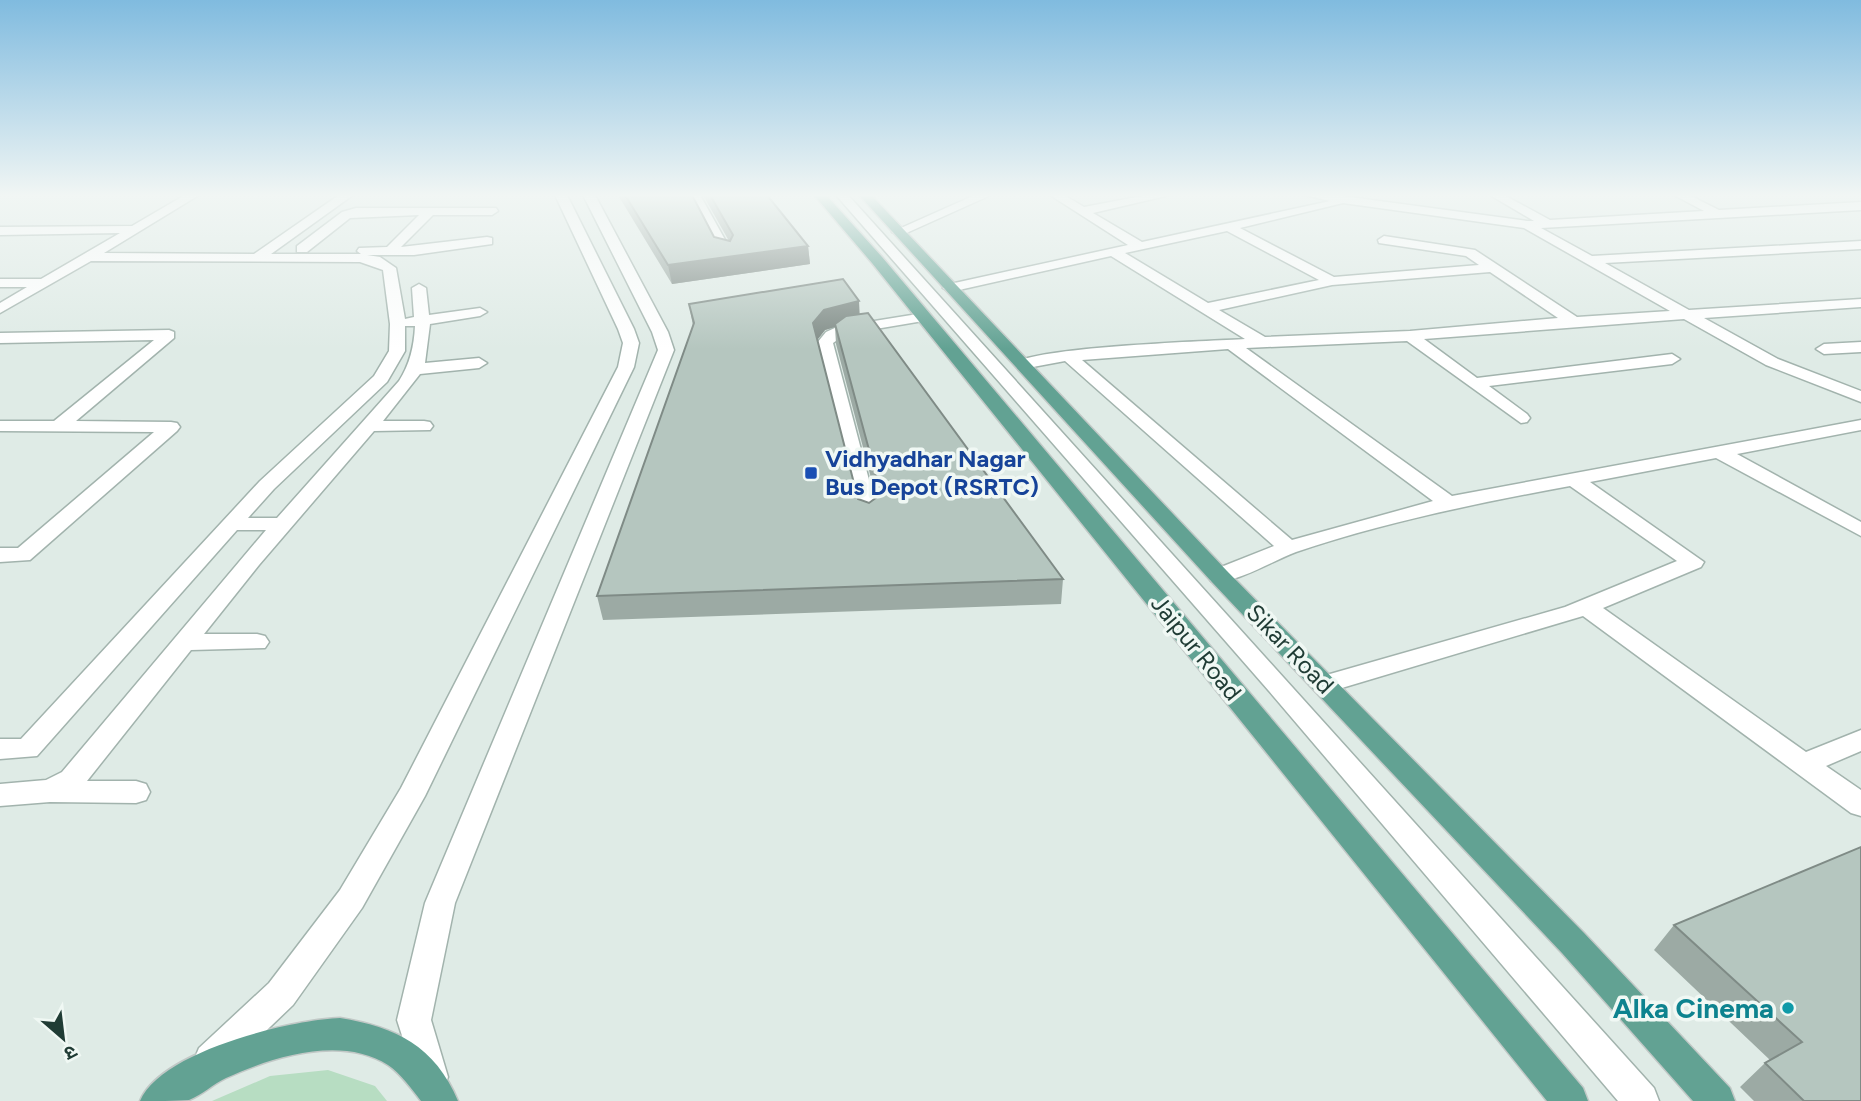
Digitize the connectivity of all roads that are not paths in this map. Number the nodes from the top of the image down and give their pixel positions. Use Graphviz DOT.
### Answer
graph roads {
  1 [pos="103,246"];
  2 [pos="273,246"];
  3 [pos="305,246"];
  4 [pos="395,246"];
  5 [pos="445,246"];
  6 [pos="586,246"];
  7 [pos="616,246"];
  8 [pos="722,246"];
  9 [pos="864,246"];
  10 [pos="888,246"];
  11 [pos="911,246"];
  12 [pos="1138,246"];
  13 [pos="1266,246"];
  14 [pos="1427,246"];
  15 [pos="1565,246"];
  16 [pos="1836,246"];
  17 [pos="302,249"];
  18 [pos="265,252"];
  19 [pos="390,252"];
  20 [pos="1115,253"];
  21 [pos="726,254"];
  22 [pos="86,257"];
  23 [pos="1589,260"];
  24 [pos="1492,268"];
  25 [pos="1332,281"];
  26 [pos="0,283"];
  27 [pos="43,283"];
  28 [pos="419,288"];
  29 [pos="950,288"];
  30 [pos="1861,303"];
  31 [pos="1207,308"];
  32 [pos="0,309"];
  33 [pos="480,312"];
  34 [pos="1690,313"];
  35 [pos="924,317"];
  36 [pos="423,320"];
  37 [pos="1574,322"];
  38 [pos="398,324"];
  39 [pos="1410,336"];
  40 [pos="0,338"];
  41 [pos="1262,341"];
  42 [pos="1232,345"];
  43 [pos="1861,347"];
  44 [pos="1824,349"];
  45 [pos="1068,356"];
  46 [pos="1672,359"];
  47 [pos="479,363"];
  48 [pos="1022,363"];
  49 [pos="417,369"];
  50 [pos="1474,383"];
  51 [pos="1861,397"];
  52 [pos="1521,418"];
  53 [pos="0,426"];
  54 [pos="58,426"];
  55 [pos="370,426"];
  56 [pos="424,426"];
  57 [pos="1857,428"];
  58 [pos="1721,453"];
  59 [pos="1573,480"];
  60 [pos="1448,503"];
  61 [pos="869,518"];
  62 [pos="232,524"];
  63 [pos="283,524"];
  64 [pos="1861,530"];
  65 [pos="1288,548"];
  66 [pos="0,555"];
  67 [pos="1219,576"];
  68 [pos="1586,607"];
  69 [pos="183,642"];
  70 [pos="257,642"];
  71 [pos="1325,684"];
  72 [pos="1861,740"];
  73 [pos="0,749"];
  74 [pos="1803,764"];
  75 [pos="41,792"];
  76 [pos="136,792"];
  77 [pos="0,795"];
  78 [pos="1861,805"];
  79 [pos="194,1076"];
  80 [pos="440,1097"];
  81 [pos="1711,1100"];
  82 [pos="158,1101"];
  83 [pos="1570,1101"];
  84 [pos="1641,1101"];
  1 -- 22 [label="street"];
  2 -- 18 [label="street"];
  3 -- 17 [label="street"];
  4 -- 19 [label="street"];
  5 -- 19 [label="street"];
  6 -- 79 [label="street"];
  7 -- 80 [label="street"];
  8 -- 21 [label="street"];
  9 -- 35 [label="main road, Jaipur Road"];
  10 -- 84 [label="street"];
  11 -- 29 [label="main road, Sikar Road"];
  12 -- 20 [label="street"];
  13 -- 25 [label="street"];
  14 -- 24 [label="street"];
  15 -- 23 [label="street"];
  16 -- 23 [label="street"];
  17 -- 18 [label="street"];
  17 -- 19 [label="street"];
  18 -- 22 [label="street"];
  18 -- 38 [label="street"];
  20 -- 29 [label="street"];
  20 -- 31 [label="street"];
  22 -- 27 [label="street"];
  23 -- 34 [label="street"];
  24 -- 25 [label="street"];
  24 -- 37 [label="street"];
  25 -- 31 [label="street"];
  26 -- 27 [label="street"];
  27 -- 32 [label="street"];
  28 -- 36 [label="street"];
  29 -- 48 [label="main road, Sikar Road"];
  30 -- 34 [label="street"];
  31 -- 41 [label="street"];
  33 -- 36 [label="street"];
  34 -- 37 [label="street"];
  34 -- 51 [label="street"];
  35 -- 61 [label="street"];
  35 -- 83 [label="main road, Jaipur Road"];
  36 -- 38 [label="street"];
  36 -- 49 [label="street"];
  37 -- 39 [label="street"];
  38 -- 62 [label="street"];
  39 -- 41 [label="street"];
  39 -- 50 [label="street"];
  40 -- 54 [label="street"];
  41 -- 42 [label="street"];
  42 -- 45 [label="street"];
  42 -- 60 [label="street"];
  43 -- 44 [label="street"];
  45 -- 48 [label="street"];
  45 -- 65 [label="street"];
  46 -- 50 [label="street"];
  47 -- 49 [label="street"];
  48 -- 67 [label="main road, Sikar Road"];
  49 -- 55 [label="street"];
  50 -- 52 [label="street"];
  53 -- 54 [label="street"];
  54 -- 66 [label="street"];
  55 -- 56 [label="street"];
  55 -- 63 [label="street"];
  57 -- 58 [label="street"];
  58 -- 59 [label="street"];
  58 -- 64 [label="street"];
  59 -- 60 [label="street"];
  59 -- 68 [label="street"];
  60 -- 65 [label="street"];
  62 -- 63 [label="street"];
  62 -- 73 [label="street"];
  63 -- 69 [label="street"];
  65 -- 67 [label="street"];
  67 -- 71 [label="main road, Sikar Road"];
  68 -- 71 [label="street"];
  68 -- 74 [label="street"];
  69 -- 70 [label="street"];
  69 -- 75 [label="street"];
  71 -- 81 [label="main road, Sikar Road"];
  72 -- 74 [label="street"];
  74 -- 78 [label="street"];
  75 -- 76 [label="street"];
  75 -- 77 [label="street"];
  79 -- 80 [label="main road"];
  79 -- 82 [label="main road"];
}
